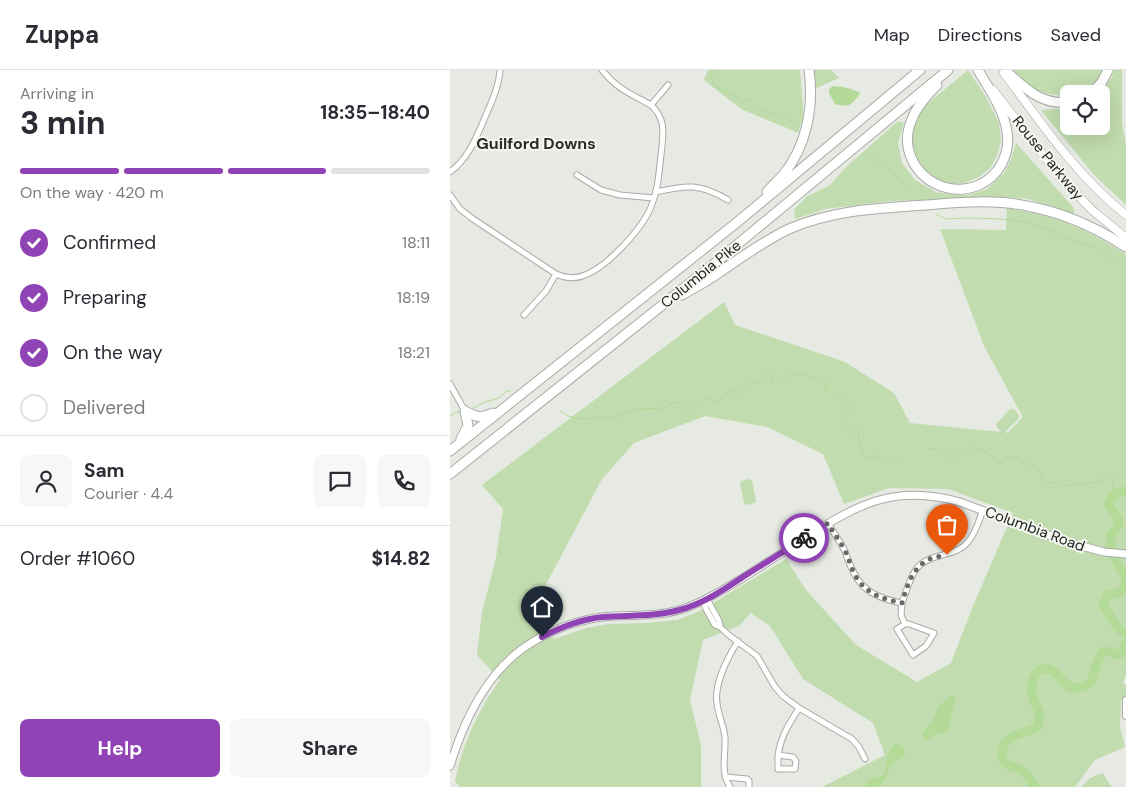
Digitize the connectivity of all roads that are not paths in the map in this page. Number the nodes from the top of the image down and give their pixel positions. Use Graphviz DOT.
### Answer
graph roads {
  1 [pos="500,70"];
  2 [pos="602,70"];
  3 [pos="809,70"];
  4 [pos="920,70"];
  5 [pos="948,70"];
  6 [pos="952,70"];
  7 [pos="978,70"];
  8 [pos="1004,70"];
  9 [pos="1108,70"];
  10 [pos="668,85"];
  11 [pos="1099,85"];
  12 [pos="1060,103"];
  13 [pos="651,105"];
  14 [pos="450,172"];
  15 [pos="577,175"];
  16 [pos="656,192"];
  17 [pos="450,194"];
  18 [pos="654,198"];
  19 [pos="728,200"];
  20 [pos="1126,215"];
  21 [pos="734,224"];
  22 [pos="1126,238"];
  23 [pos="1126,247"];
  24 [pos="556,274"];
  25 [pos="524,315"];
  26 [pos="650,315"];
  27 [pos="450,384"];
  28 [pos="502,410"];
  29 [pos="466,411"];
  30 [pos="453,448"];
  31 [pos="450,474"];
  32 [pos="982,510"];
  33 [pos="828,523"];
  34 [pos="1123,554"];
  35 [pos="705,600"];
  36 [pos="902,603"];
  37 [pos="905,624"];
  38 [pos="738,642"];
  39 [pos="1126,700"];
  40 [pos="799,708"];
  41 [pos="1126,716"];
  42 [pos="778,755"];
  43 [pos="865,759"];
  44 [pos="450,766"];
  45 [pos="725,777"];
  46 [pos="730,787"];
  47 [pos="749,787"];
  1 -- 14 [label="street"];
  2 -- 13 [label="street"];
  3 -- 21 [label="highway"];
  4 -- 21 [label="highway, Columbia Pike"];
  5 -- 26 [label="highway, Columbia Pike"];
  6 -- 7 [label="highway"];
  7 -- 22 [label="main road, Rouse Parkway"];
  8 -- 12 [label="highway"];
  8 -- 20 [label="main road, Rouse Parkway"];
  9 -- 11 [label="highway"];
  10 -- 13 [label="street"];
  13 -- 16 [label="street"];
  15 -- 18 [label="street"];
  16 -- 18 [label="street"];
  16 -- 19 [label="street"];
  17 -- 24 [label="street"];
  18 -- 24 [label="street"];
  21 -- 28 [label="highway, Columbia Pike"];
  23 -- 26 [label="highway"];
  24 -- 25 [label="street"];
  26 -- 31 [label="highway, Columbia Pike"];
  27 -- 29 [label="street"];
  28 -- 29 [label="highway"];
  28 -- 30 [label="highway, Columbia Pike"];
  29 -- 30 [label="highway"];
  32 -- 33 [label="main road, Columbia Road"];
  32 -- 34 [label="main road, Columbia Road"];
  32 -- 36 [label="street"];
  33 -- 35 [label="main road, Columbia Road"];
  33 -- 36 [label="street"];
  35 -- 38 [label="street"];
  35 -- 44 [label="main road, Columbia Road"];
  36 -- 37 [label="street"];
  37 -- 37 [label="street"];
  38 -- 40 [label="street"];
  38 -- 45 [label="street"];
  39 -- 41 [label="street"];
  40 -- 42 [label="street"];
  40 -- 43 [label="street"];
  45 -- 46 [label="street"];
  45 -- 47 [label="street"];
}
